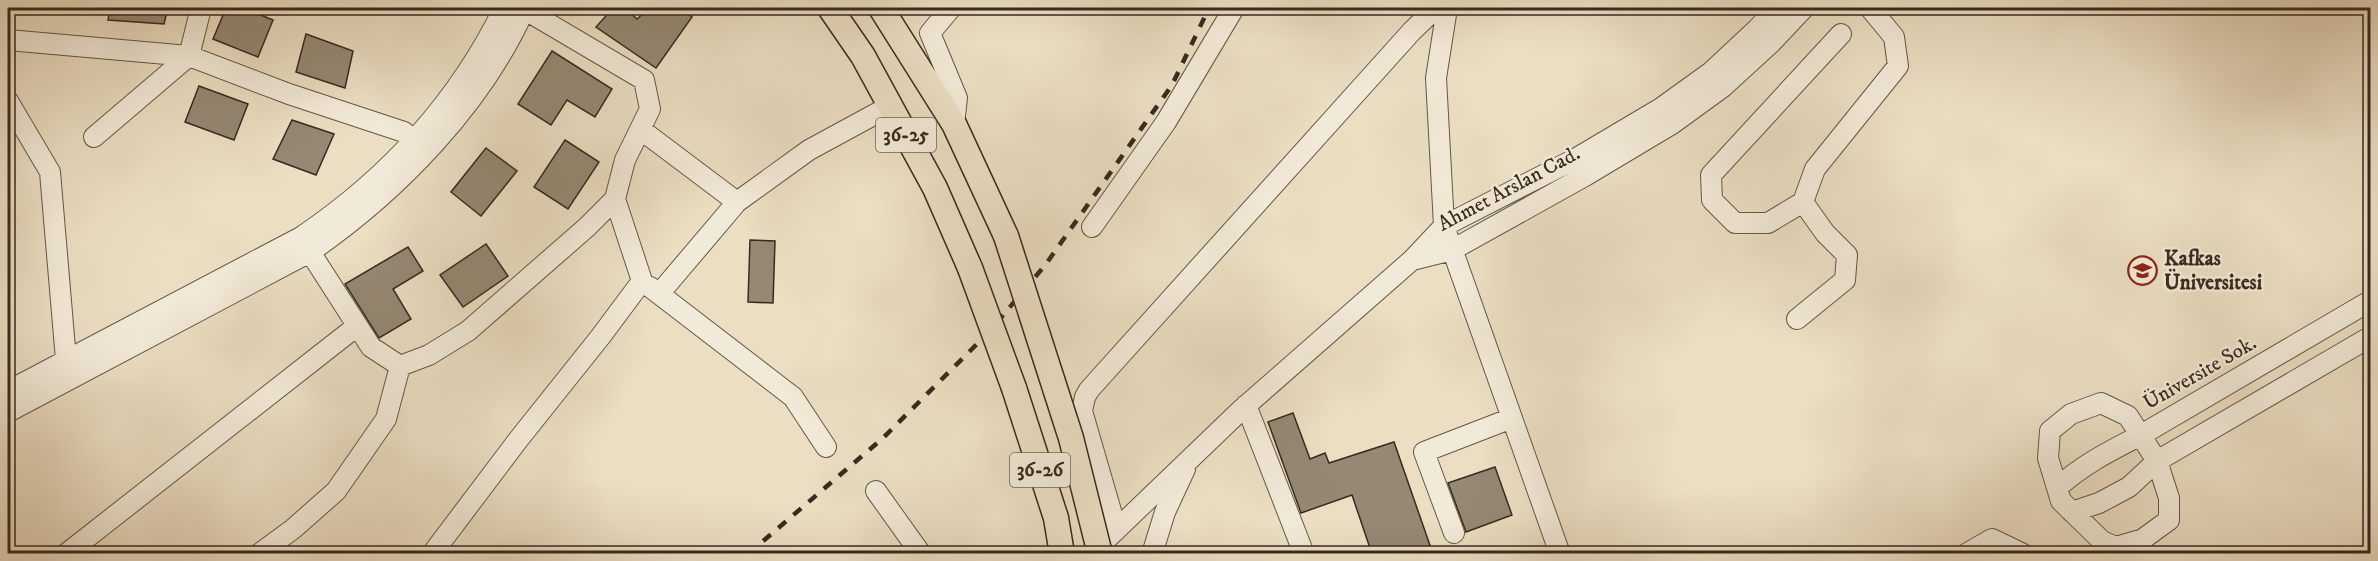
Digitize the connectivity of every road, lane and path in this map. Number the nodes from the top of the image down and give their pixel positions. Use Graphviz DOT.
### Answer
graph roads {
  1 [pos="201,8"];
  2 [pos="504,8"];
  3 [pos="524,8"];
  4 [pos="830,8"];
  5 [pos="882,8"];
  6 [pos="951,8"];
  7 [pos="1234,8"];
  8 [pos="1436,8"];
  9 [pos="1447,8"];
  10 [pos="1777,8"];
  11 [pos="1804,8"];
  12 [pos="1870,8"];
  13 [pos="1841,34"];
  14 [pos="8,40"];
  15 [pos="189,56"];
  16 [pos="8,101"];
  17 [pos="890,106"];
  18 [pos="954,124"];
  19 [pos="640,129"];
  20 [pos="94,137"];
  21 [pos="419,146"];
  22 [pos="615,199"];
  23 [pos="737,201"];
  24 [pos="1803,202"];
  25 [pos="1444,226"];
  26 [pos="1092,227"];
  27 [pos="305,244"];
  28 [pos="1452,250"];
  29 [pos="1412,260"];
  30 [pos="642,281"];
  31 [pos="659,294"];
  32 [pos="2370,301"];
  33 [pos="1797,319"];
  34 [pos="357,326"];
  35 [pos="2370,337"];
  36 [pos="66,360"];
  37 [pos="399,366"];
  38 [pos="1014,388"];
  39 [pos="8,391"];
  40 [pos="1246,405"];
  41 [pos="8,412"];
  42 [pos="1512,418"];
  43 [pos="2140,435"];
  44 [pos="826,447"];
  45 [pos="1188,461"];
  46 [pos="2157,461"];
  47 [pos="2057,488"];
  48 [pos="876,491"];
  49 [pos="2072,512"];
  50 [pos="1116,528"];
  51 [pos="1454,533"];
  52 [pos="66,554"];
  53 [pos="259,554"];
  54 [pos="432,554"];
  55 [pos="921,554"];
  56 [pos="1062,554"];
  57 [pos="1090,554"];
  58 [pos="1100,554"];
  59 [pos="1152,554"];
  60 [pos="1304,554"];
  61 [pos="1560,554"];
  62 [pos="1966,554"];
  63 [pos="2023,554"];
  1 -- 15 [label="street"];
  2 -- 21 [label="street"];
  3 -- 19 [label="street"];
  3 -- 21 [label="street"];
  4 -- 17 [label="main road, 36-25"];
  5 -- 18 [label="main road, 36-25"];
  6 -- 18 [label="street"];
  7 -- 26 [label="street"];
  8 -- 50 [label="street"];
  9 -- 25 [label="street"];
  10 -- 25 [label="street, Ahmet Arslan Cad."];
  11 -- 28 [label="street, Ahmet Arslan Cad."];
  12 -- 24 [label="street"];
  13 -- 24 [label="street"];
  14 -- 15 [label="street"];
  15 -- 20 [label="street"];
  15 -- 21 [label="street"];
  16 -- 36 [label="street"];
  17 -- 23 [label="street"];
  17 -- 38 [label="main road, 36-25, bridge"];
  18 -- 58 [label="main road, 36-25, bridge"];
  19 -- 22 [label="street"];
  19 -- 23 [label="street"];
  21 -- 27 [label="street"];
  22 -- 30 [label="street"];
  22 -- 37 [label="street"];
  23 -- 31 [label="street"];
  24 -- 33 [label="street"];
  25 -- 28 [label="street"];
  25 -- 29 [label="street, Ahmet Arslan Cad."];
  27 -- 34 [label="street"];
  27 -- 36 [label="street"];
  27 -- 41 [label="street"];
  28 -- 29 [label="street, Ahmet Arslan Cad."];
  28 -- 42 [label="street"];
  29 -- 40 [label="street"];
  30 -- 31 [label="street"];
  30 -- 54 [label="street"];
  31 -- 44 [label="street"];
  32 -- 43 [label="street, Üniversite Sok."];
  34 -- 37 [label="street"];
  34 -- 52 [label="street"];
  35 -- 46 [label="street"];
  36 -- 39 [label="street"];
  37 -- 53 [label="street"];
  38 -- 56 [label="main road, 36-26"];
  40 -- 45 [label="street"];
  40 -- 60 [label="street"];
  42 -- 51 [label="street"];
  42 -- 61 [label="street"];
  43 -- 46 [label="street"];
  43 -- 47 [label="street, Üniversite Sok."];
  43 -- 47 [label="street"];
  45 -- 50 [label="street"];
  45 -- 59 [label="street"];
  46 -- 49 [label="street"];
  46 -- 49 [label="street"];
  47 -- 49 [label="street"];
  48 -- 55 [label="street"];
  50 -- 57 [label="street"];
  62 -- 63 [label="street"];
}
